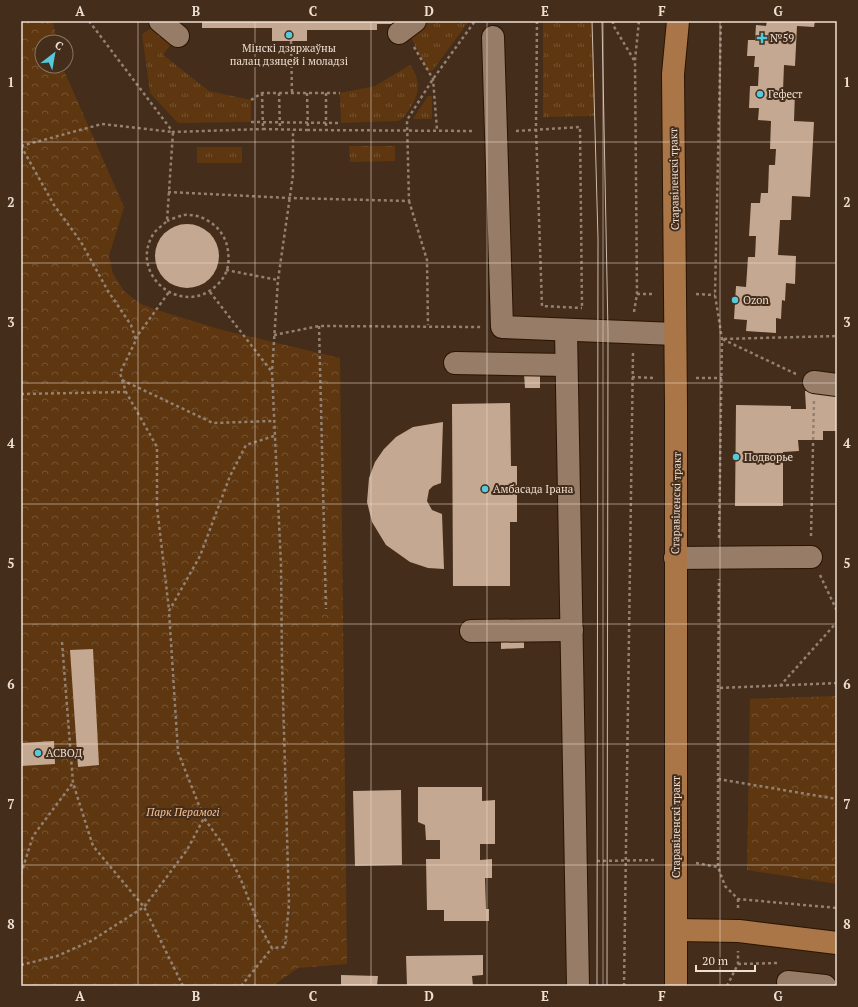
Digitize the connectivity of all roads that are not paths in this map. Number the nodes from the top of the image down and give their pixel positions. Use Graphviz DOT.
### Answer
graph roads {
  1 [pos="160,21"];
  2 [pos="678,21"];
  3 [pos="178,36"];
  4 [pos="493,37"];
  5 [pos="573,331"];
  6 [pos="675,334"];
  7 [pos="455,362"];
  8 [pos="566,365"];
  9 [pos="814,382"];
  10 [pos="837,385"];
  11 [pos="811,557"];
  12 [pos="675,558"];
  13 [pos="572,630"];
  14 [pos="471,632"];
  15 [pos="676,930"];
  16 [pos="837,943"];
  17 [pos="788,982"];
  18 [pos="578,986"];
  19 [pos="676,986"];
  20 [pos="825,986"];
  1 -- 3 [label="lane"];
  2 -- 6 [label="main road, Старавіленскі тракт"];
  4 -- 5 [label="lane"];
  5 -- 6 [label="lane"];
  5 -- 8 [label="lane"];
  6 -- 12 [label="main road, Старавіленскі тракт"];
  7 -- 8 [label="lane"];
  8 -- 13 [label="lane"];
  9 -- 10 [label="lane"];
  11 -- 12 [label="lane"];
  12 -- 15 [label="main road, Старавіленскі тракт"];
  13 -- 14 [label="lane"];
  13 -- 18 [label="lane"];
  15 -- 16 [label="main road"];
  15 -- 19 [label="main road, Старавіленскі тракт"];
  17 -- 20 [label="lane"];
}
